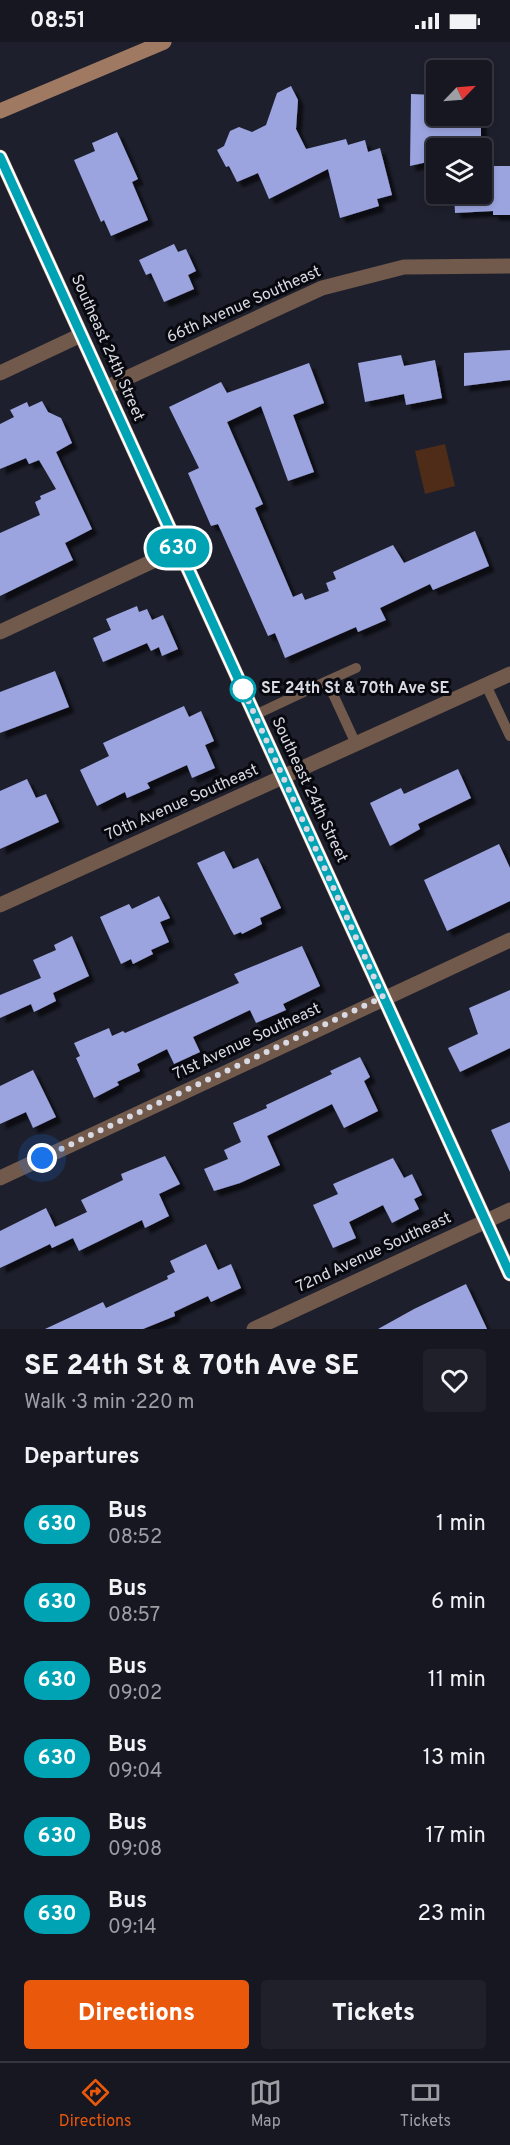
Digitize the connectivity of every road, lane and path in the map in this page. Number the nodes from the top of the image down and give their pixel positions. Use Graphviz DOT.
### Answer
graph roads {
  1 [pos="164,42"];
  2 [pos="0,111"];
  3 [pos="0,157"];
  4 [pos="510,266"];
  5 [pos="81,335"];
  6 [pos="0,373"];
  7 [pos="105,387"];
  8 [pos="179,549"];
  9 [pos="0,632"];
  10 [pos="356,668"];
  11 [pos="510,674"];
  12 [pos="327,681"];
  13 [pos="486,685"];
  14 [pos="255,715"];
  15 [pos="510,736"];
  16 [pos="356,744"];
  17 [pos="283,777"];
  18 [pos="0,904"];
  19 [pos="510,940"];
  20 [pos="383,997"];
  21 [pos="0,1178"];
  22 [pos="510,1210"];
  23 [pos="485,1221"];
  24 [pos="510,1274"];
  25 [pos="254,1329"];
  1 -- 2 [label="street"];
  3 -- 5 [label="street, Southeast 24th Street"];
  4 -- 7 [label="street, 66th Avenue Southeast"];
  5 -- 6 [label="street"];
  5 -- 7 [label="street, Southeast 24th Street"];
  7 -- 8 [label="street, Southeast 24th Street"];
  8 -- 9 [label="street"];
  8 -- 14 [label="street, Southeast 24th Street"];
  10 -- 12 [label="lane"];
  11 -- 13 [label="street, 70th Avenue Southeast"];
  12 -- 14 [label="lane"];
  12 -- 16 [label="lane"];
  13 -- 15 [label="lane"];
  13 -- 16 [label="street, 70th Avenue Southeast"];
  14 -- 17 [label="street, Southeast 24th Street"];
  16 -- 17 [label="street, 70th Avenue Southeast"];
  17 -- 18 [label="street, 70th Avenue Southeast"];
  17 -- 20 [label="street, Southeast 24th Street"];
  19 -- 20 [label="street, 71st Avenue Southeast"];
  20 -- 21 [label="street, 71st Avenue Southeast"];
  20 -- 23 [label="street, Southeast 24th Street"];
  22 -- 23 [label="street, 72nd Avenue Southeast"];
  23 -- 24 [label="street, Southeast 24th Street"];
  23 -- 25 [label="street, 72nd Avenue Southeast"];
}
